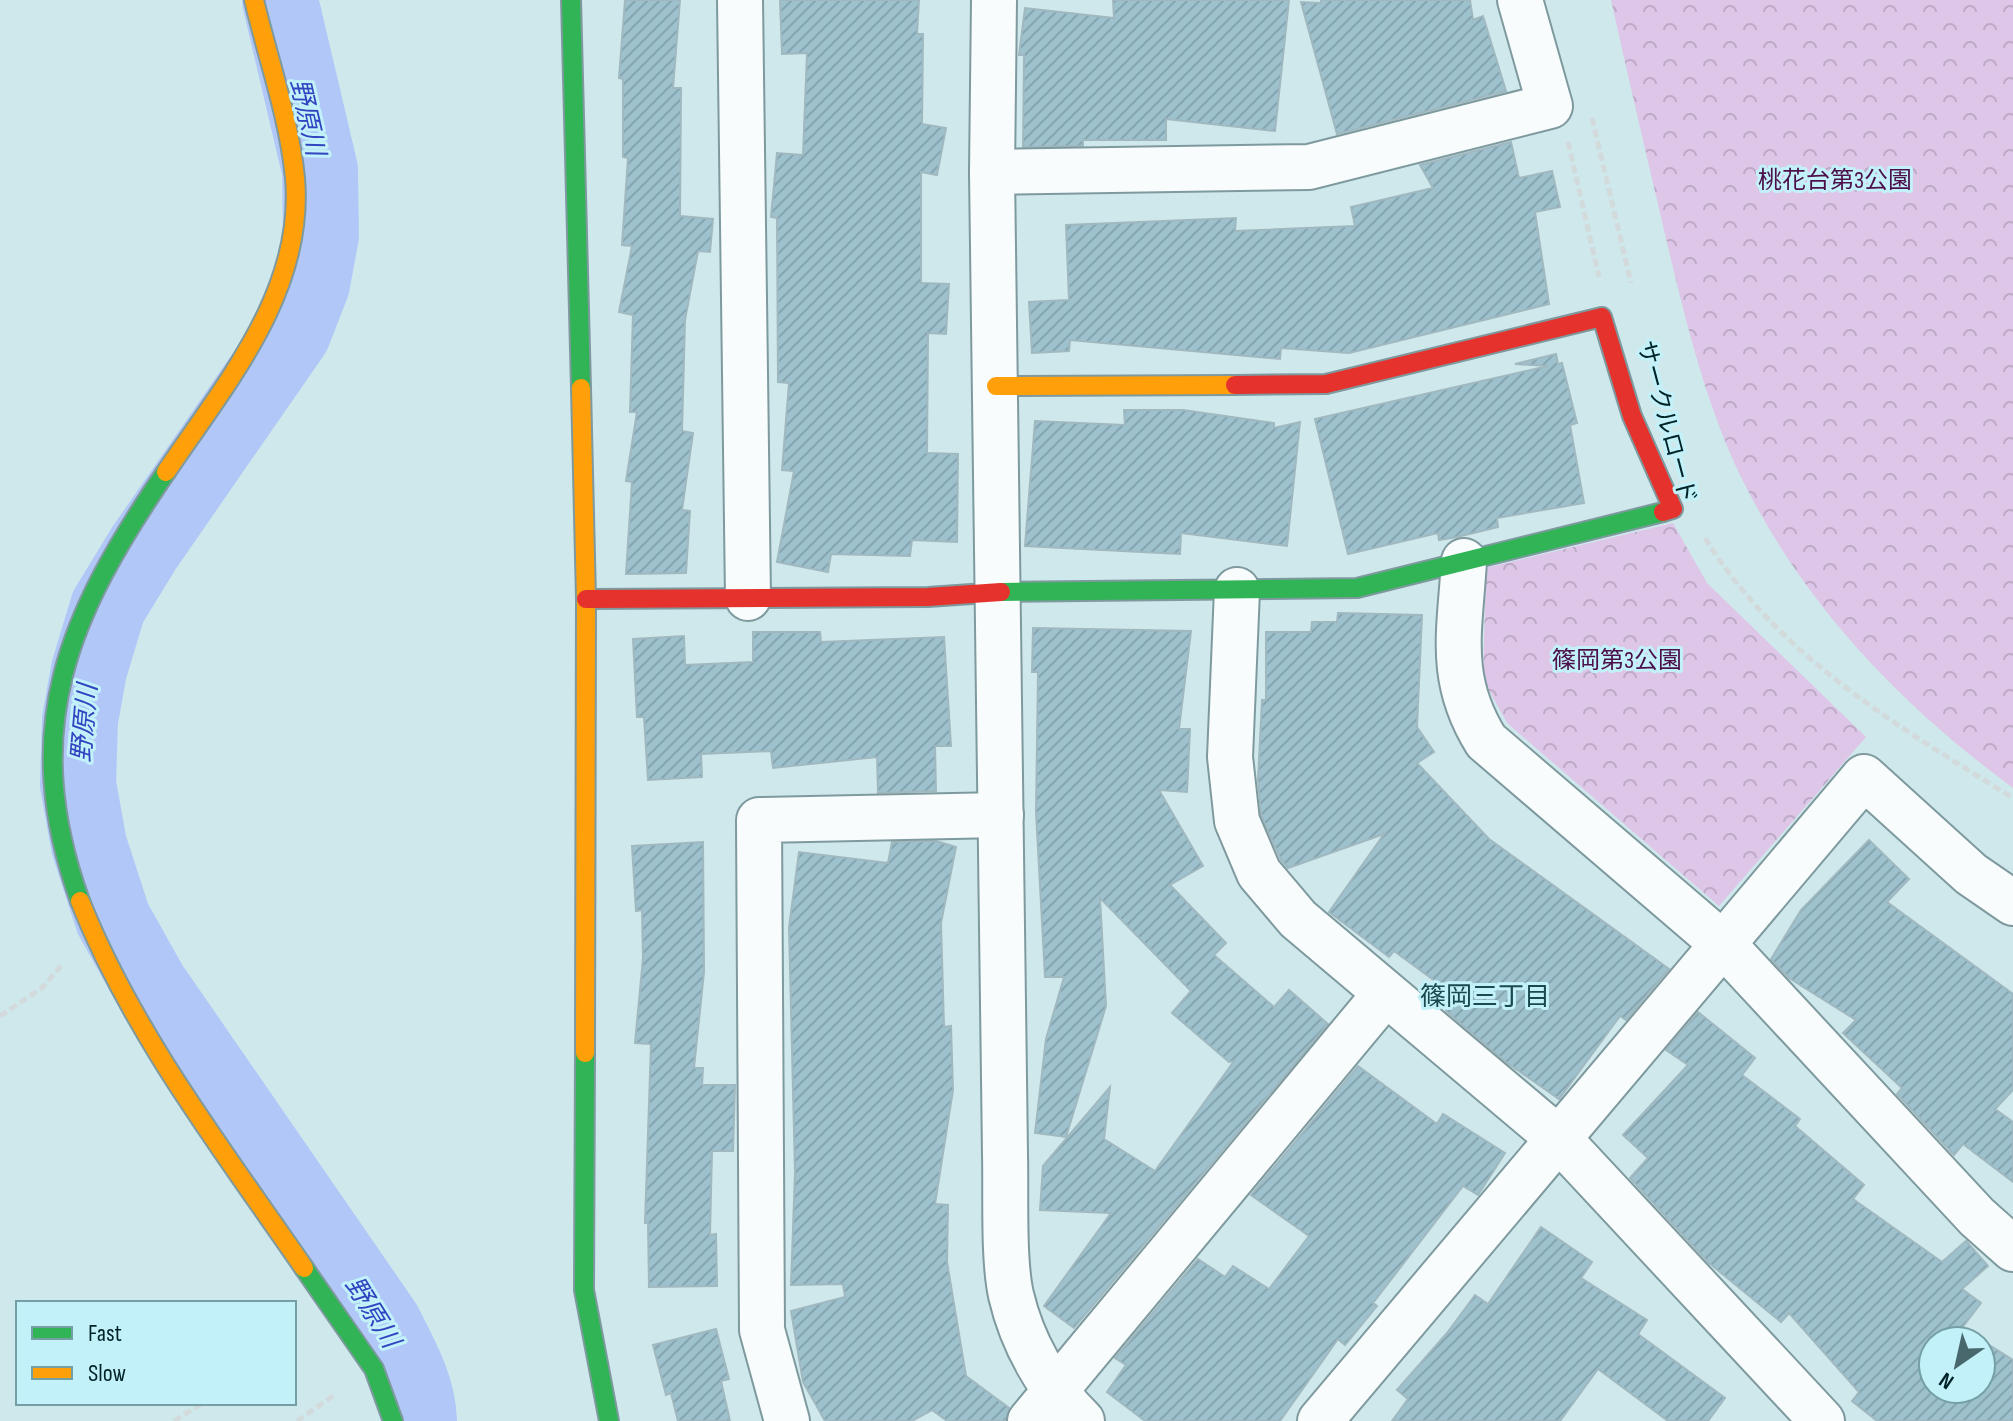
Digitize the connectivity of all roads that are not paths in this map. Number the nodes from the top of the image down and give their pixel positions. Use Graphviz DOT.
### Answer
graph roads {
  1 [pos="254,0"];
  2 [pos="571,0"];
  3 [pos="740,0"];
  4 [pos="994,0"];
  5 [pos="1520,0"];
  6 [pos="992,172"];
  7 [pos="996,386"];
  8 [pos="1464,561"];
  9 [pos="1237,590"];
  10 [pos="998,592"];
  11 [pos="748,598"];
  12 [pos="586,599"];
  13 [pos="1001,815"];
  14 [pos="2013,903"];
  15 [pos="1724,945"];
  16 [pos="1385,994"];
  17 [pos="1559,1139"];
  18 [pos="2013,1249"];
  19 [pos="1055,1412"];
  20 [pos="393,1421"];
  21 [pos="609,1421"];
  22 [pos="787,1421"];
  23 [pos="1320,1421"];
  24 [pos="1822,1421"];
  1 -- 20 [label="street"];
  2 -- 12 [label="street"];
  3 -- 11 [label="street"];
  4 -- 6 [label="street"];
  5 -- 6 [label="street"];
  6 -- 7 [label="street"];
  7 -- 8 [label="street"];
  7 -- 10 [label="street"];
  8 -- 9 [label="street"];
  8 -- 15 [label="street"];
  9 -- 10 [label="street"];
  9 -- 16 [label="street"];
  10 -- 11 [label="street"];
  10 -- 13 [label="street"];
  11 -- 12 [label="street"];
  12 -- 21 [label="street"];
  13 -- 19 [label="street"];
  13 -- 22 [label="street"];
  14 -- 15 [label="street"];
  15 -- 17 [label="street"];
  15 -- 18 [label="street"];
  16 -- 17 [label="street"];
  16 -- 19 [label="street"];
  17 -- 23 [label="street"];
  17 -- 24 [label="street"];
}
